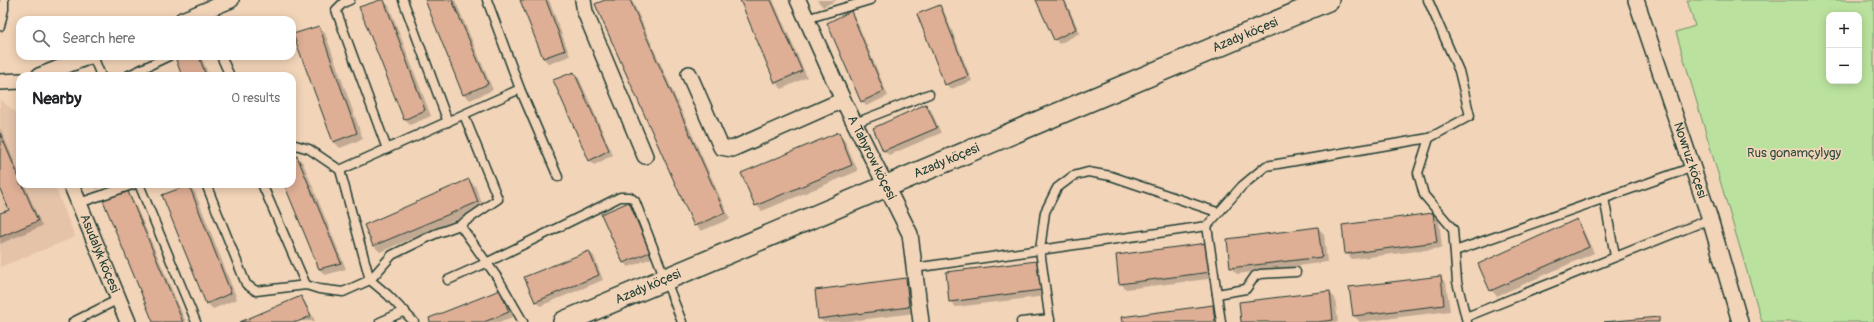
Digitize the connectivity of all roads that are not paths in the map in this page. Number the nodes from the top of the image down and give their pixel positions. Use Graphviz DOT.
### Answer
graph roads {
  1 [pos="4,0"];
  2 [pos="231,0"];
  3 [pos="350,0"];
  4 [pos="403,0"];
  5 [pos="487,0"];
  6 [pos="583,0"];
  7 [pos="798,0"];
  8 [pos="870,0"];
  9 [pos="1328,0"];
  10 [pos="1428,0"];
  11 [pos="1636,0"];
  12 [pos="203,16"];
  13 [pos="806,19"];
  14 [pos="0,26"];
  15 [pos="80,60"];
  16 [pos="95,60"];
  17 [pos="161,60"];
  18 [pos="223,60"];
  19 [pos="49,72"];
  20 [pos="99,72"];
  21 [pos="135,72"];
  22 [pos="228,72"];
  23 [pos="689,74"];
  24 [pos="16,81"];
  25 [pos="0,82"];
  26 [pos="520,89"];
  27 [pos="929,94"];
  28 [pos="843,100"];
  29 [pos="464,114"];
  30 [pos="448,122"];
  31 [pos="855,123"];
  32 [pos="1429,138"];
  33 [pos="296,145"];
  34 [pos="388,149"];
  35 [pos="644,156"];
  36 [pos="1692,167"];
  37 [pos="340,170"];
  38 [pos="558,177"];
  39 [pos="887,186"];
  40 [pos="73,188"];
  41 [pos="123,188"];
  42 [pos="141,188"];
  43 [pos="208,188"];
  44 [pos="264,188"];
  45 [pos="1604,198"];
  46 [pos="79,202"];
  47 [pos="1217,212"];
  48 [pos="1710,219"];
  49 [pos="460,225"];
  50 [pos="1207,226"];
  51 [pos="1040,250"];
  52 [pos="1455,251"];
  53 [pos="1615,256"];
  54 [pos="486,263"];
  55 [pos="914,268"];
  56 [pos="1296,272"];
  57 [pos="665,279"];
  58 [pos="370,280"];
  59 [pos="448,280"];
  60 [pos="306,285"];
  61 [pos="1217,294"];
  62 [pos="119,299"];
  63 [pos="405,311"];
  64 [pos="1466,319"];
  65 [pos="1050,320"];
  66 [pos="73,322"];
  67 [pos="128,322"];
  68 [pos="196,322"];
  69 [pos="380,322"];
  70 [pos="414,322"];
  71 [pos="523,322"];
  72 [pos="564,322"];
  73 [pos="682,322"];
  74 [pos="921,322"];
  75 [pos="1021,322"];
  76 [pos="1221,322"];
  77 [pos="1740,322"];
  1 -- 14 [label="lane"];
  2 -- 12 [label="street"];
  3 -- 34 [label="lane"];
  4 -- 30 [label="lane"];
  5 -- 26 [label="lane"];
  6 -- 35 [label="street"];
  7 -- 13 [label="street, A Tahyrow köçesi"];
  8 -- 13 [label="lane"];
  9 -- 39 [label="main road, Azady köçesi"];
  10 -- 32 [label="lane"];
  11 -- 36 [label="street, Nowruz köçesi"];
  13 -- 28 [label="street, A Tahyrow köçesi"];
  15 -- 19 [label="street"];
  16 -- 20 [label="lane"];
  17 -- 21 [label="lane"];
  18 -- 22 [label="lane"];
  23 -- 28 [label="street"];
  24 -- 25 [label="street"];
  26 -- 29 [label="lane"];
  26 -- 38 [label="lane"];
  27 -- 31 [label="lane"];
  28 -- 31 [label="street, A Tahyrow köçesi"];
  29 -- 30 [label="lane"];
  29 -- 49 [label="lane"];
  30 -- 34 [label="lane"];
  31 -- 39 [label="street, A Tahyrow köçesi"];
  32 -- 47 [label="lane"];
  32 -- 52 [label="lane"];
  33 -- 37 [label="lane"];
  34 -- 37 [label="lane"];
  36 -- 45 [label="lane"];
  36 -- 48 [label="street, Nowruz köçesi"];
  37 -- 58 [label="lane"];
  39 -- 55 [label="street, A Tahyrow köçesi"];
  39 -- 57 [label="main road, Azady köçesi"];
  40 -- 46 [label="street, Asudalyk köçesi"];
  41 -- 46 [label="lane"];
  42 -- 68 [label="lane"];
  43 -- 60 [label="lane"];
  44 -- 60 [label="lane"];
  45 -- 52 [label="lane"];
  45 -- 53 [label="lane"];
  46 -- 62 [label="street, Asudalyk köçesi"];
  47 -- 50 [label="lane"];
  47 -- 51 [label="lane"];
  48 -- 53 [label="lane"];
  48 -- 77 [label="street, Nowruz köçesi"];
  49 -- 54 [label="lane"];
  49 -- 58 [label="lane"];
  50 -- 51 [label="lane"];
  50 -- 61 [label="lane"];
  51 -- 55 [label="lane"];
  51 -- 65 [label="lane"];
  52 -- 64 [label="lane"];
  53 -- 64 [label="lane"];
  54 -- 57 [label="lane"];
  54 -- 59 [label="lane"];
  54 -- 71 [label="lane"];
  55 -- 74 [label="street, A Tahyrow köçesi"];
  56 -- 61 [label="lane"];
  57 -- 72 [label="main road, Azady köçesi"];
  57 -- 73 [label="lane"];
  58 -- 60 [label="lane"];
  58 -- 63 [label="lane"];
  61 -- 76 [label="lane"];
  62 -- 66 [label="lane"];
  62 -- 67 [label="street, Asudalyk köçesi"];
  63 -- 69 [label="lane"];
  63 -- 70 [label="lane"];
  65 -- 75 [label="lane"];
}
